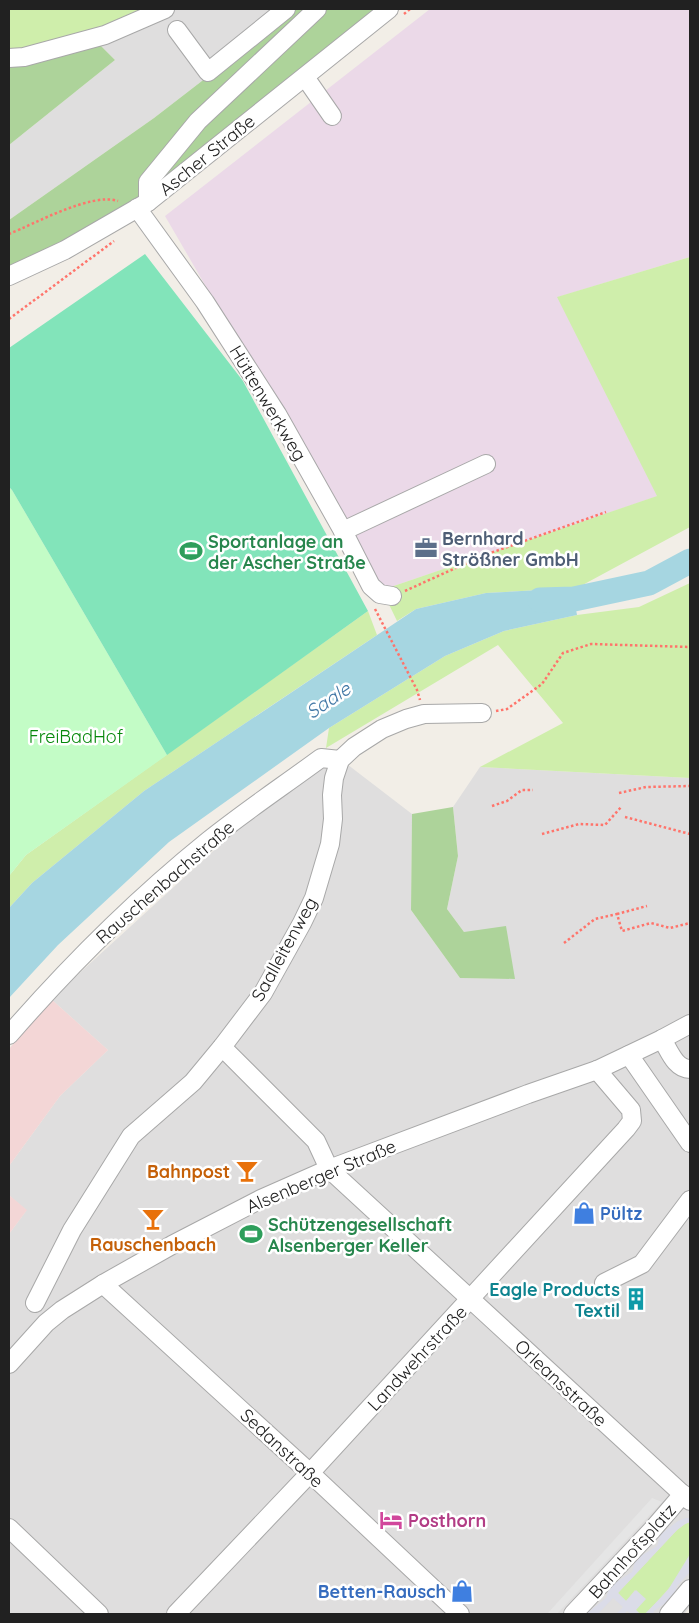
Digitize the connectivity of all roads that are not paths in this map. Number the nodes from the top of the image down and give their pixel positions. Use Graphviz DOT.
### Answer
graph roads {
  1 [pos="166,9"];
  2 [pos="286,9"];
  3 [pos="317,9"];
  4 [pos="389,9"];
  5 [pos="177,30"];
  6 [pos="9,58"];
  7 [pos="305,77"];
  8 [pos="332,116"];
  9 [pos="142,205"];
  10 [pos="9,276"];
  11 [pos="486,464"];
  12 [pos="343,531"];
  13 [pos="392,596"];
  14 [pos="482,713"];
  15 [pos="340,760"];
  16 [pos="690,1024"];
  17 [pos="9,1035"];
  18 [pos="662,1039"];
  19 [pos="222,1047"];
  20 [pos="629,1055"];
  21 [pos="690,1069"];
  22 [pos="598,1070"];
  23 [pos="690,1143"];
  24 [pos="329,1169"];
  25 [pos="690,1200"];
  26 [pos="604,1283"];
  27 [pos="103,1284"];
  28 [pos="470,1300"];
  29 [pos="34,1303"];
  30 [pos="9,1364"];
  31 [pos="310,1473"];
  32 [pos="688,1500"];
  33 [pos="9,1528"];
  34 [pos="690,1578"];
  35 [pos="690,1588"];
  36 [pos="674,1608"];
  37 [pos="577,1612"];
  38 [pos="99,1614"];
  39 [pos="176,1614"];
  40 [pos="460,1614"];
  41 [pos="659,1614"];
  1 -- 6 [label="street"];
  2 -- 5 [label="street"];
  3 -- 9 [label="street"];
  4 -- 7 [label="street, Ascher Straße"];
  7 -- 8 [label="street"];
  7 -- 9 [label="street, Ascher Straße"];
  9 -- 10 [label="street, Ascher Straße"];
  9 -- 12 [label="street, Hüttenwerkweg"];
  11 -- 12 [label="street"];
  12 -- 13 [label="street, Hüttenwerkweg"];
  14 -- 15 [label="street"];
  15 -- 17 [label="street, Rauschenbachstraße"];
  15 -- 19 [label="street, Saalleitenweg"];
  16 -- 18 [label="street, Alsenberger Straße"];
  18 -- 20 [label="street, Alsenberger Straße"];
  18 -- 21 [label="street"];
  19 -- 24 [label="street"];
  19 -- 29 [label="street, Saalleitenweg"];
  20 -- 22 [label="street, Alsenberger Straße"];
  20 -- 23 [label="street"];
  22 -- 24 [label="street, Alsenberger Straße"];
  22 -- 28 [label="street, Landwehrstraße"];
  24 -- 27 [label="street, Alsenberger Straße"];
  24 -- 28 [label="street, Orleansstraße"];
  25 -- 26 [label="street"];
  27 -- 30 [label="street, Alsenberger Straße"];
  27 -- 31 [label="street, Sedanstraße"];
  28 -- 31 [label="street, Landwehrstraße"];
  28 -- 32 [label="street, Orleansstraße"];
  31 -- 39 [label="street, Landwehrstraße"];
  31 -- 40 [label="street, Sedanstraße"];
  32 -- 37 [label="street, Bahnhofsplatz"];
  33 -- 38 [label="street"];
  34 -- 36 [label="street"];
  35 -- 36 [label="street"];
  36 -- 41 [label="street"];
}
